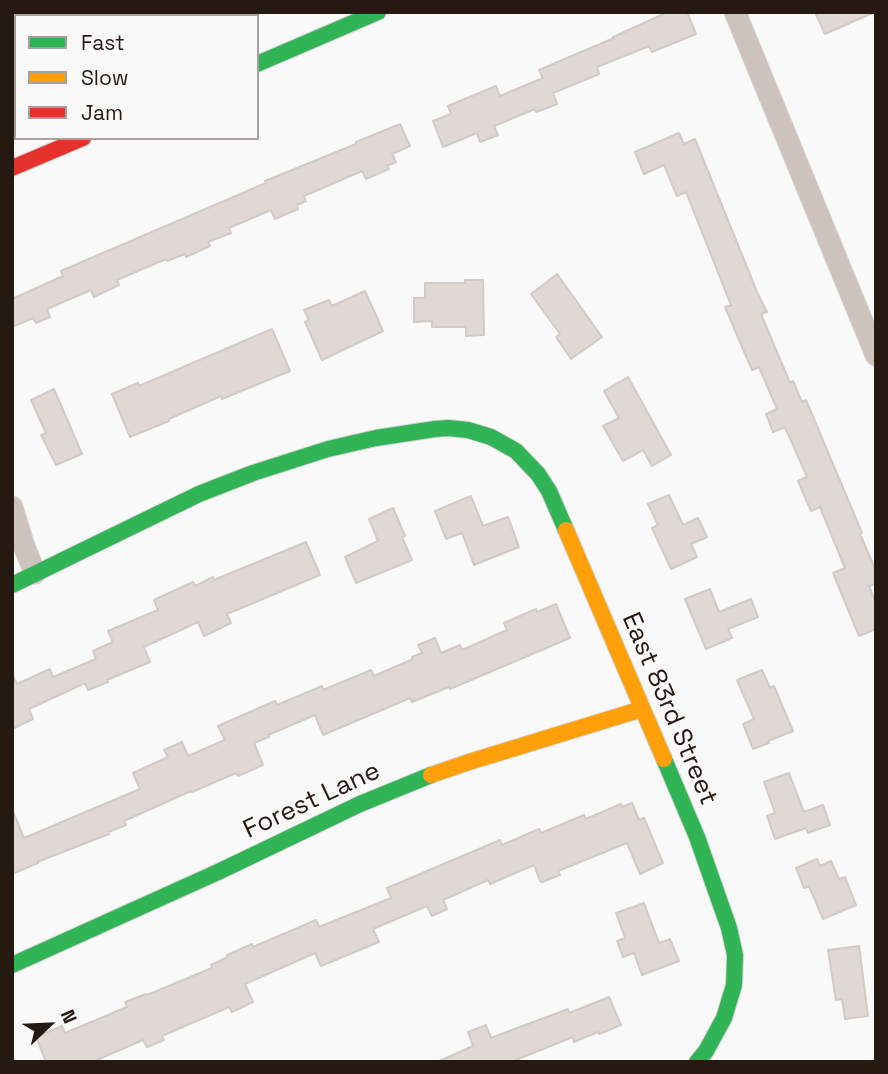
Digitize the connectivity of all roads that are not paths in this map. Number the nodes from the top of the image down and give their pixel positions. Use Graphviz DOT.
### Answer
graph roads {
  1 [pos="378,12"];
  2 [pos="735,12"];
  3 [pos="346,18"];
  4 [pos="259,63"];
  5 [pos="78,140"];
  6 [pos="12,168"];
  7 [pos="876,355"];
  8 [pos="12,507"];
  9 [pos="35,573"];
  10 [pos="12,585"];
  11 [pos="642,709"];
  12 [pos="12,965"];
  13 [pos="697,1062"];
  1 -- 3 [label="street"];
  2 -- 7 [label="street"];
  3 -- 4 [label="street"];
  5 -- 6 [label="street"];
  8 -- 9 [label="street"];
  9 -- 10 [label="street, East 83rd Street"];
  9 -- 11 [label="street, East 83rd Street"];
  11 -- 12 [label="street, Forest Lane"];
  11 -- 13 [label="street, East 83rd Street"];
}
